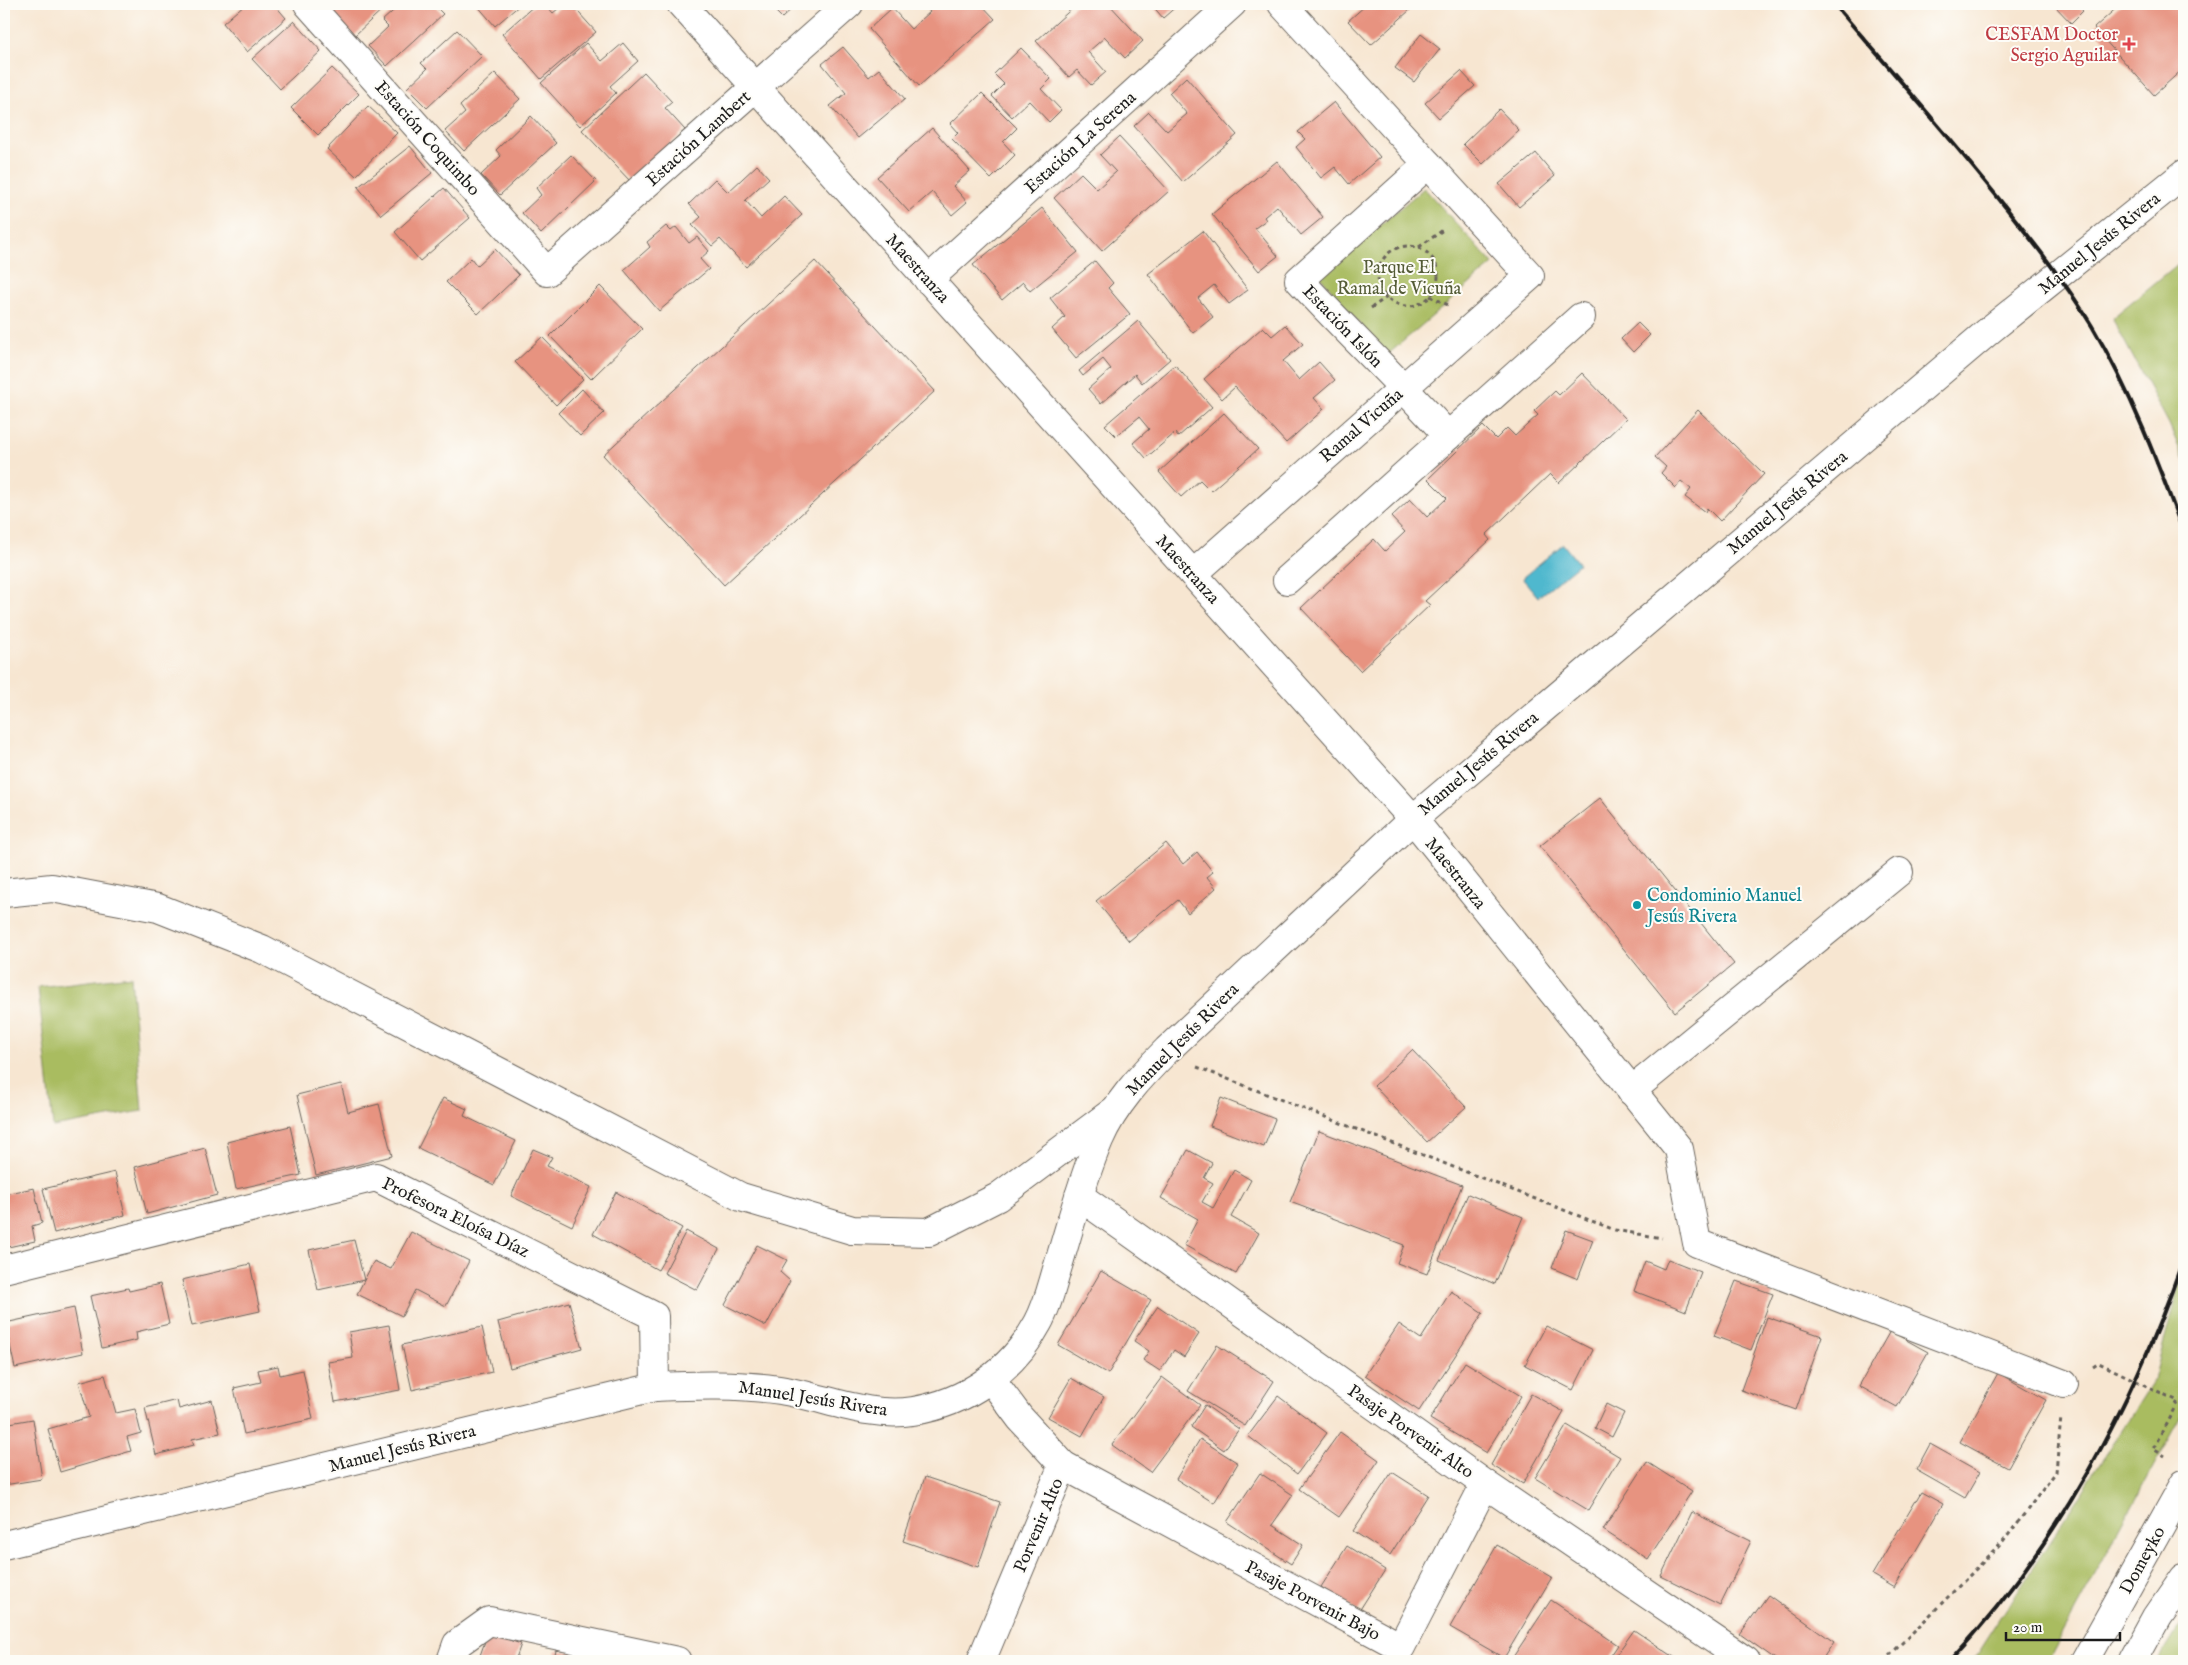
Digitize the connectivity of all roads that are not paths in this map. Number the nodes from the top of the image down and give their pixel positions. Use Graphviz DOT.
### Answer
graph roads {
  1 [pos="308,4"];
  2 [pos="681,4"];
  3 [pos="849,4"];
  4 [pos="1232,4"];
  5 [pos="1282,4"];
  6 [pos="755,87"];
  7 [pos="1428,164"];
  8 [pos="2184,174"];
  9 [pos="547,272"];
  10 [pos="928,280"];
  11 [pos="1581,317"];
  12 [pos="1404,387"];
  13 [pos="1448,436"];
  14 [pos="1193,574"];
  15 [pos="1287,580"];
  16 [pos="1413,819"];
  17 [pos="1899,872"];
  18 [pos="4,893"];
  19 [pos="1631,1092"];
  20 [pos="1115,1110"];
  21 [pos="1079,1196"];
  22 [pos="4,1269"];
  23 [pos="991,1378"];
  24 [pos="2064,1384"];
  25 [pos="655,1387"];
  26 [pos="1063,1465"];
  27 [pos="1485,1484"];
  28 [pos="2184,1484"];
  29 [pos="4,1545"];
  30 [pos="2184,1578"];
  31 [pos="451,1661"];
  32 [pos="677,1661"];
  33 [pos="981,1661"];
  34 [pos="1746,1661"];
  35 [pos="2085,1661"];
  36 [pos="2133,1661"];
  1 -- 9 [label="main road, Estación Coquimbo"];
  2 -- 6 [label="main road, Maestranza"];
  3 -- 6 [label="main road, Estación Lambert"];
  4 -- 10 [label="main road, Estación La Serena"];
  5 -- 7 [label="main road"];
  6 -- 9 [label="main road, Estación Lambert"];
  6 -- 10 [label="main road, Maestranza"];
  7 -- 12 [label="main road, Ramal Vicuña"];
  7 -- 12 [label="main road, Estación Islón"];
  8 -- 16 [label="main road, Manuel Jesús Rivera"];
  10 -- 14 [label="main road, Maestranza"];
  11 -- 13 [label="main road"];
  12 -- 13 [label="main road"];
  12 -- 14 [label="main road, Ramal Vicuña"];
  13 -- 15 [label="main road"];
  14 -- 16 [label="main road, Maestranza"];
  16 -- 19 [label="main road, Maestranza"];
  16 -- 20 [label="main road, Manuel Jesús Rivera"];
  17 -- 19 [label="main road"];
  18 -- 20 [label="main road"];
  19 -- 24 [label="main road, Maestranza"];
  20 -- 21 [label="main road, Manuel Jesús Rivera"];
  21 -- 23 [label="main road, Manuel Jesús Rivera"];
  21 -- 27 [label="main road, Pasaje Porvenir Alto"];
  22 -- 25 [label="main road, Profesora Eloísa Díaz"];
  23 -- 25 [label="main road, Manuel Jesús Rivera"];
  23 -- 26 [label="main road, Porvenir Alto"];
  25 -- 29 [label="main road, Manuel Jesús Rivera"];
  26 -- 27 [label="main road, Pasaje Porvenir Bajo"];
  26 -- 33 [label="main road, Porvenir Alto"];
  27 -- 34 [label="main road, Pasaje Porvenir Alto"];
  28 -- 35 [label="main road, Domeyko"];
  30 -- 36 [label="main road"];
  31 -- 32 [label="main road"];
}
